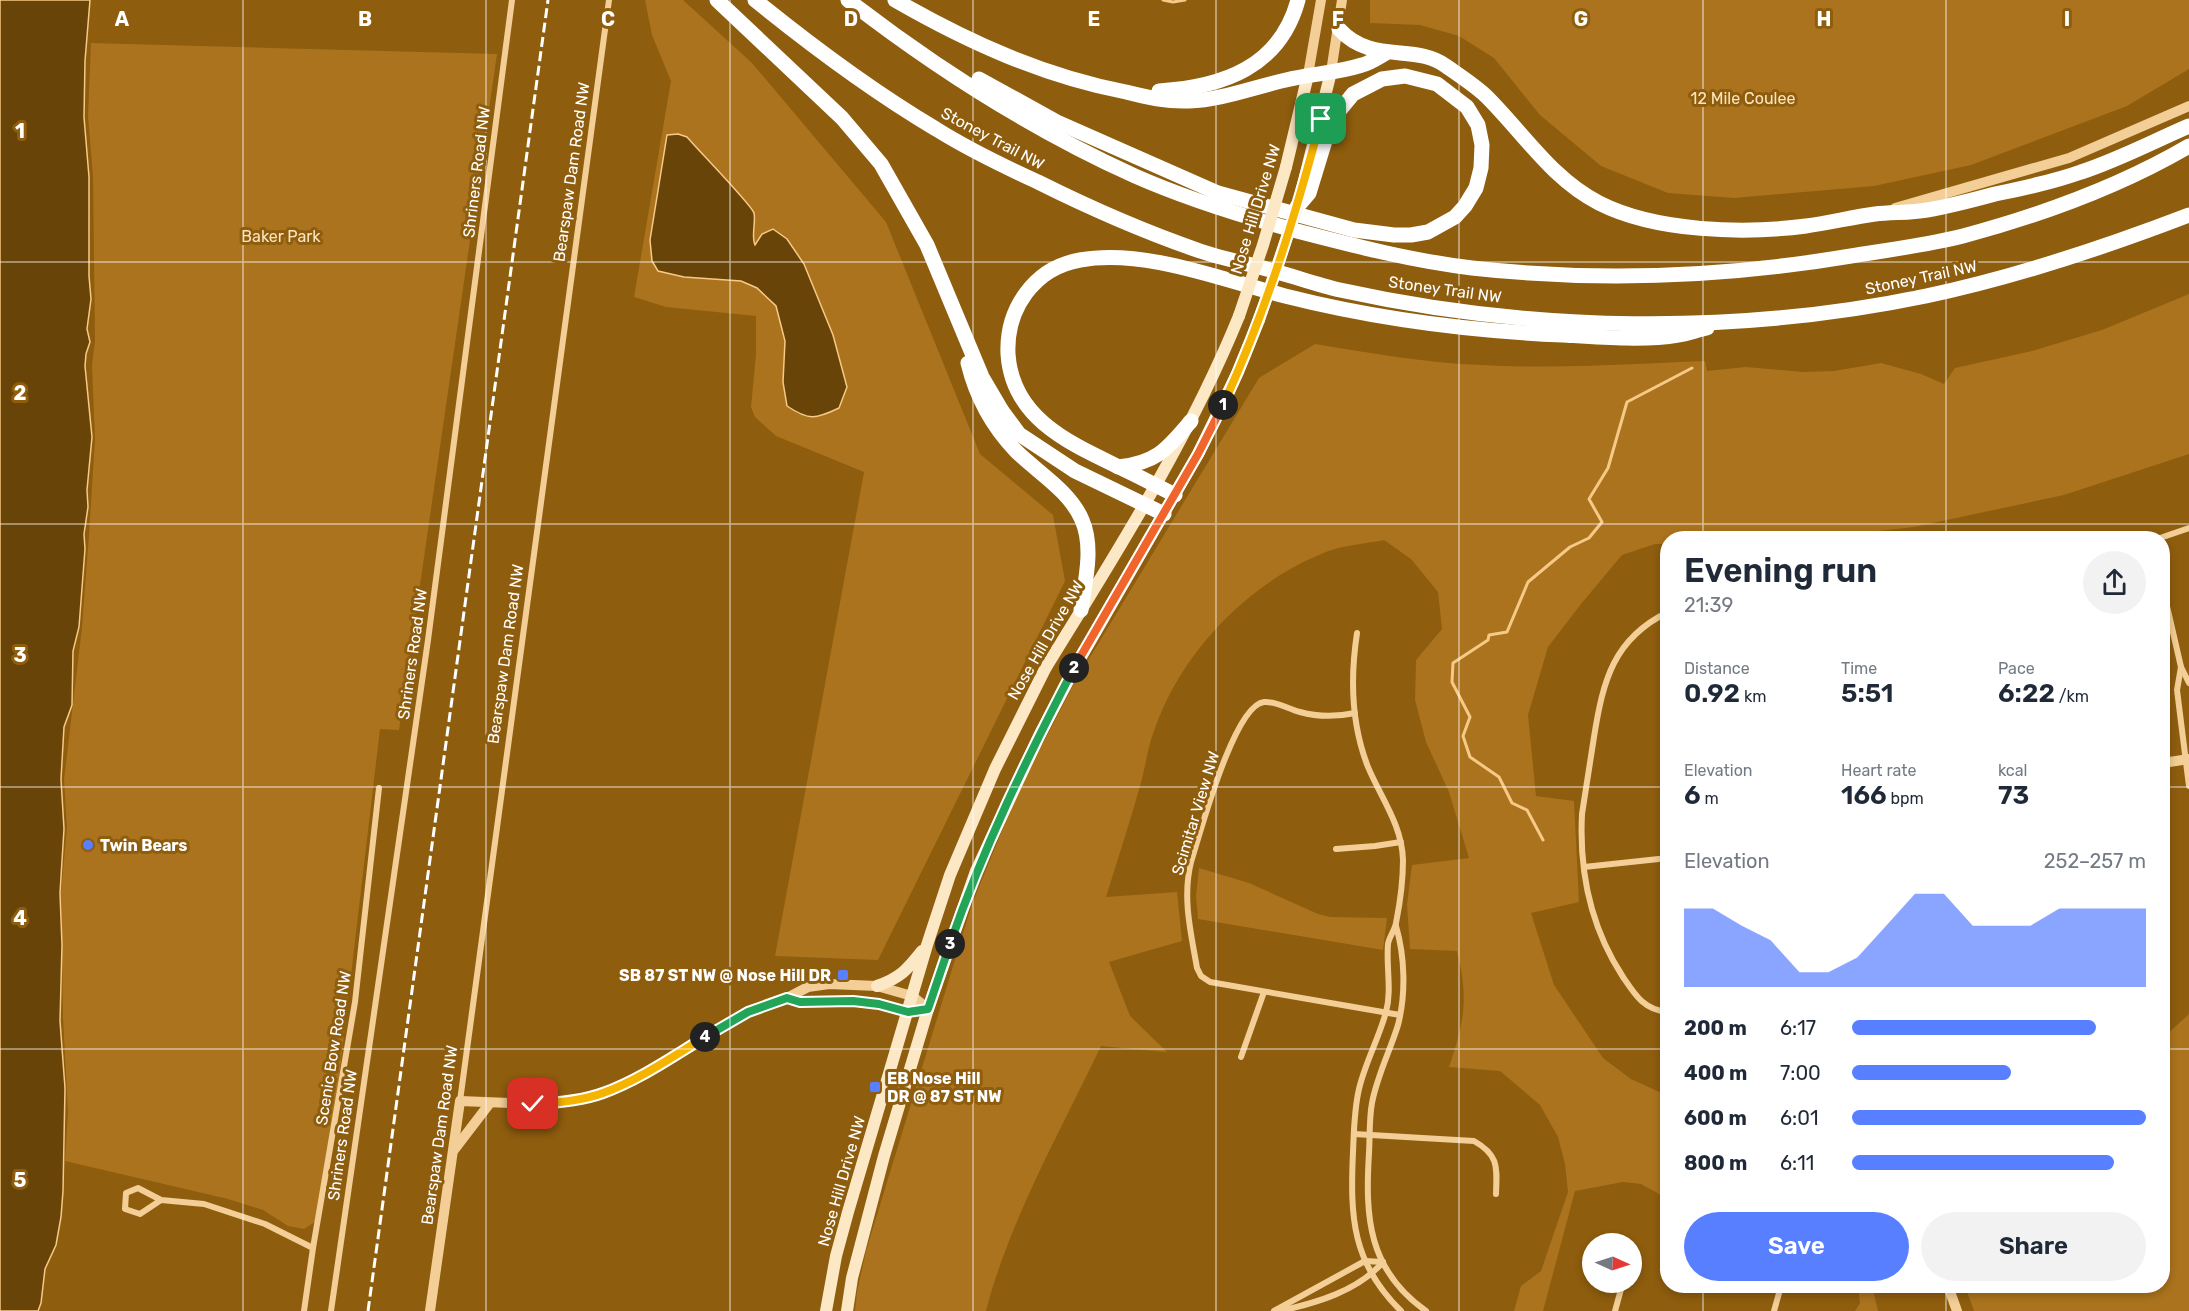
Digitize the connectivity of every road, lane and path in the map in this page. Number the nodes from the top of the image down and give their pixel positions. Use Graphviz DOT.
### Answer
graph roads {
  1 [pos="512,0"];
  2 [pos="609,0"];
  3 [pos="717,0"];
  4 [pos="755,0"];
  5 [pos="848,0"];
  6 [pos="895,0"];
  7 [pos="1298,0"];
  8 [pos="1321,0"];
  9 [pos="1342,0"];
  10 [pos="1339,29"];
  11 [pos="1386,53"];
  12 [pos="931,60"];
  13 [pos="1331,72"];
  14 [pos="1308,75"];
  15 [pos="1115,90"];
  16 [pos="2189,106"];
  17 [pos="2189,126"];
  18 [pos="2189,146"];
  19 [pos="1310,174"];
  20 [pos="1297,207"];
  21 [pos="1874,214"];
  22 [pos="2189,214"];
  23 [pos="953,302"];
  24 [pos="1733,321"];
  25 [pos="1191,421"];
  26 [pos="1118,467"];
  27 [pos="1156,485"];
  28 [pos="1175,495"];
  29 [pos="1144,504"];
  30 [pos="1164,514"];
  31 [pos="2189,528"];
  32 [pos="2170,535"];
  33 [pos="1081,610"];
  34 [pos="1660,617"];
  35 [pos="2170,619"];
  36 [pos="1358,633"];
  37 [pos="2181,667"];
  38 [pos="2189,683"];
  39 [pos="1355,713"];
  40 [pos="2187,759"];
  41 [pos="2170,762"];
  42 [pos="2189,786"];
  43 [pos="379,788"];
  44 [pos="1401,842"];
  45 [pos="1336,849"];
  46 [pos="1660,859"];
  47 [pos="1584,867"];
  48 [pos="1396,925"];
  49 [pos="927,945"];
  50 [pos="877,986"];
  51 [pos="1264,992"];
  52 [pos="912,996"];
  53 [pos="787,998"];
  54 [pos="928,1009"];
  55 [pos="1660,1011"];
  56 [pos="908,1012"];
  57 [pos="1386,1012"];
  58 [pos="1400,1015"];
  59 [pos="1241,1057"];
  60 [pos="460,1101"];
  61 [pos="490,1103"];
  62 [pos="1354,1134"];
  63 [pos="1370,1135"];
  64 [pos="452,1153"];
  65 [pos="1496,1194"];
  66 [pos="160,1200"];
  67 [pos="313,1248"];
  68 [pos="1365,1261"];
  69 [pos="1383,1262"];
  70 [pos="1372,1274"];
  71 [pos="1620,1293"];
  72 [pos="1779,1293"];
  73 [pos="1951,1293"];
  74 [pos="304,1311"];
  75 [pos="332,1311"];
  76 [pos="430,1311"];
  77 [pos="826,1311"];
  78 [pos="847,1311"];
  79 [pos="1274,1311"];
  80 [pos="1280,1311"];
  81 [pos="1401,1311"];
  82 [pos="1426,1311"];
  83 [pos="1615,1311"];
  84 [pos="1774,1311"];
  85 [pos="1957,1311"];
  1 -- 75 [label="street, Shriners Road NW"];
  2 -- 60 [label="street, Bearspaw Dam Road NW"];
  3 -- 23 [label="highway"];
  4 -- 24 [label="highway, Stoney Trail NW"];
  5 -- 12 [label="highway, Stoney Trail NW"];
  6 -- 15 [label="highway"];
  7 -- 15 [label="highway"];
  8 -- 14 [label="street, Nose Hill Drive NW"];
  9 -- 10 [label="street"];
  10 -- 11 [label="highway"];
  10 -- 13 [label="street"];
  11 -- 13 [label="highway"];
  11 -- 21 [label="highway"];
  12 -- 18 [label="highway, Stoney Trail NW"];
  12 -- 19 [label="highway"];
  13 -- 14 [label="highway"];
  13 -- 19 [label="main road"];
  14 -- 15 [label="highway"];
  14 -- 25 [label="main road, Nose Hill Drive NW, bridge"];
  16 -- 21 [label="street"];
  17 -- 21 [label="highway"];
  19 -- 20 [label="highway"];
  20 -- 28 [label="main road, bridge"];
  22 -- 24 [label="highway, Stoney Trail NW"];
  23 -- 29 [label="highway"];
  23 -- 33 [label="highway"];
  24 -- 26 [label="highway"];
  25 -- 26 [label="highway"];
  25 -- 27 [label="main road, Nose Hill Drive NW"];
  26 -- 27 [label="highway"];
  27 -- 28 [label="highway"];
  27 -- 29 [label="main road, Nose Hill Drive NW"];
  28 -- 30 [label="main road"];
  29 -- 30 [label="highway"];
  29 -- 33 [label="main road, Nose Hill Drive NW"];
  30 -- 54 [label="main road"];
  31 -- 32 [label="street"];
  33 -- 49 [label="main road, Nose Hill Drive NW"];
  34 -- 47 [label="street"];
  35 -- 37 [label="street"];
  36 -- 39 [label="street"];
  37 -- 38 [label="street"];
  37 -- 40 [label="street"];
  39 -- 44 [label="street"];
  39 -- 51 [label="street, Scimitar View NW"];
  40 -- 41 [label="street"];
  40 -- 42 [label="street"];
  43 -- 67 [label="street, Scenic Bow Road NW"];
  44 -- 45 [label="street"];
  44 -- 48 [label="street"];
  46 -- 47 [label="street"];
  47 -- 55 [label="street"];
  48 -- 57 [label="street"];
  48 -- 58 [label="street"];
  49 -- 50 [label="main road"];
  49 -- 52 [label="main road, Nose Hill Drive NW"];
  50 -- 52 [label="street"];
  50 -- 53 [label="street"];
  51 -- 57 [label="street, Scimitar View NW"];
  51 -- 59 [label="street"];
  52 -- 54 [label="street"];
  52 -- 56 [label="main road, Nose Hill Drive NW"];
  53 -- 56 [label="street"];
  53 -- 61 [label="street"];
  54 -- 56 [label="street"];
  54 -- 78 [label="main road"];
  56 -- 77 [label="main road, Nose Hill Drive NW"];
  57 -- 58 [label="street, Scimitar View NW"];
  57 -- 62 [label="street"];
  58 -- 63 [label="street"];
  60 -- 61 [label="street"];
  60 -- 64 [label="street, Bearspaw Dam Road NW"];
  61 -- 64 [label="street"];
  62 -- 63 [label="street"];
  62 -- 68 [label="street"];
  63 -- 65 [label="street"];
  63 -- 69 [label="street"];
  64 -- 76 [label="street, Bearspaw Dam Road NW"];
  66 -- 66 [label="street"];
  66 -- 67 [label="street"];
  67 -- 74 [label="street, Scenic Bow Road NW"];
  68 -- 69 [label="street"];
  68 -- 70 [label="street"];
  68 -- 79 [label="street"];
  69 -- 70 [label="street"];
  69 -- 82 [label="street"];
  70 -- 80 [label="street"];
  70 -- 81 [label="street"];
  71 -- 83 [label="street"];
  72 -- 84 [label="street"];
  73 -- 85 [label="street"];
}
